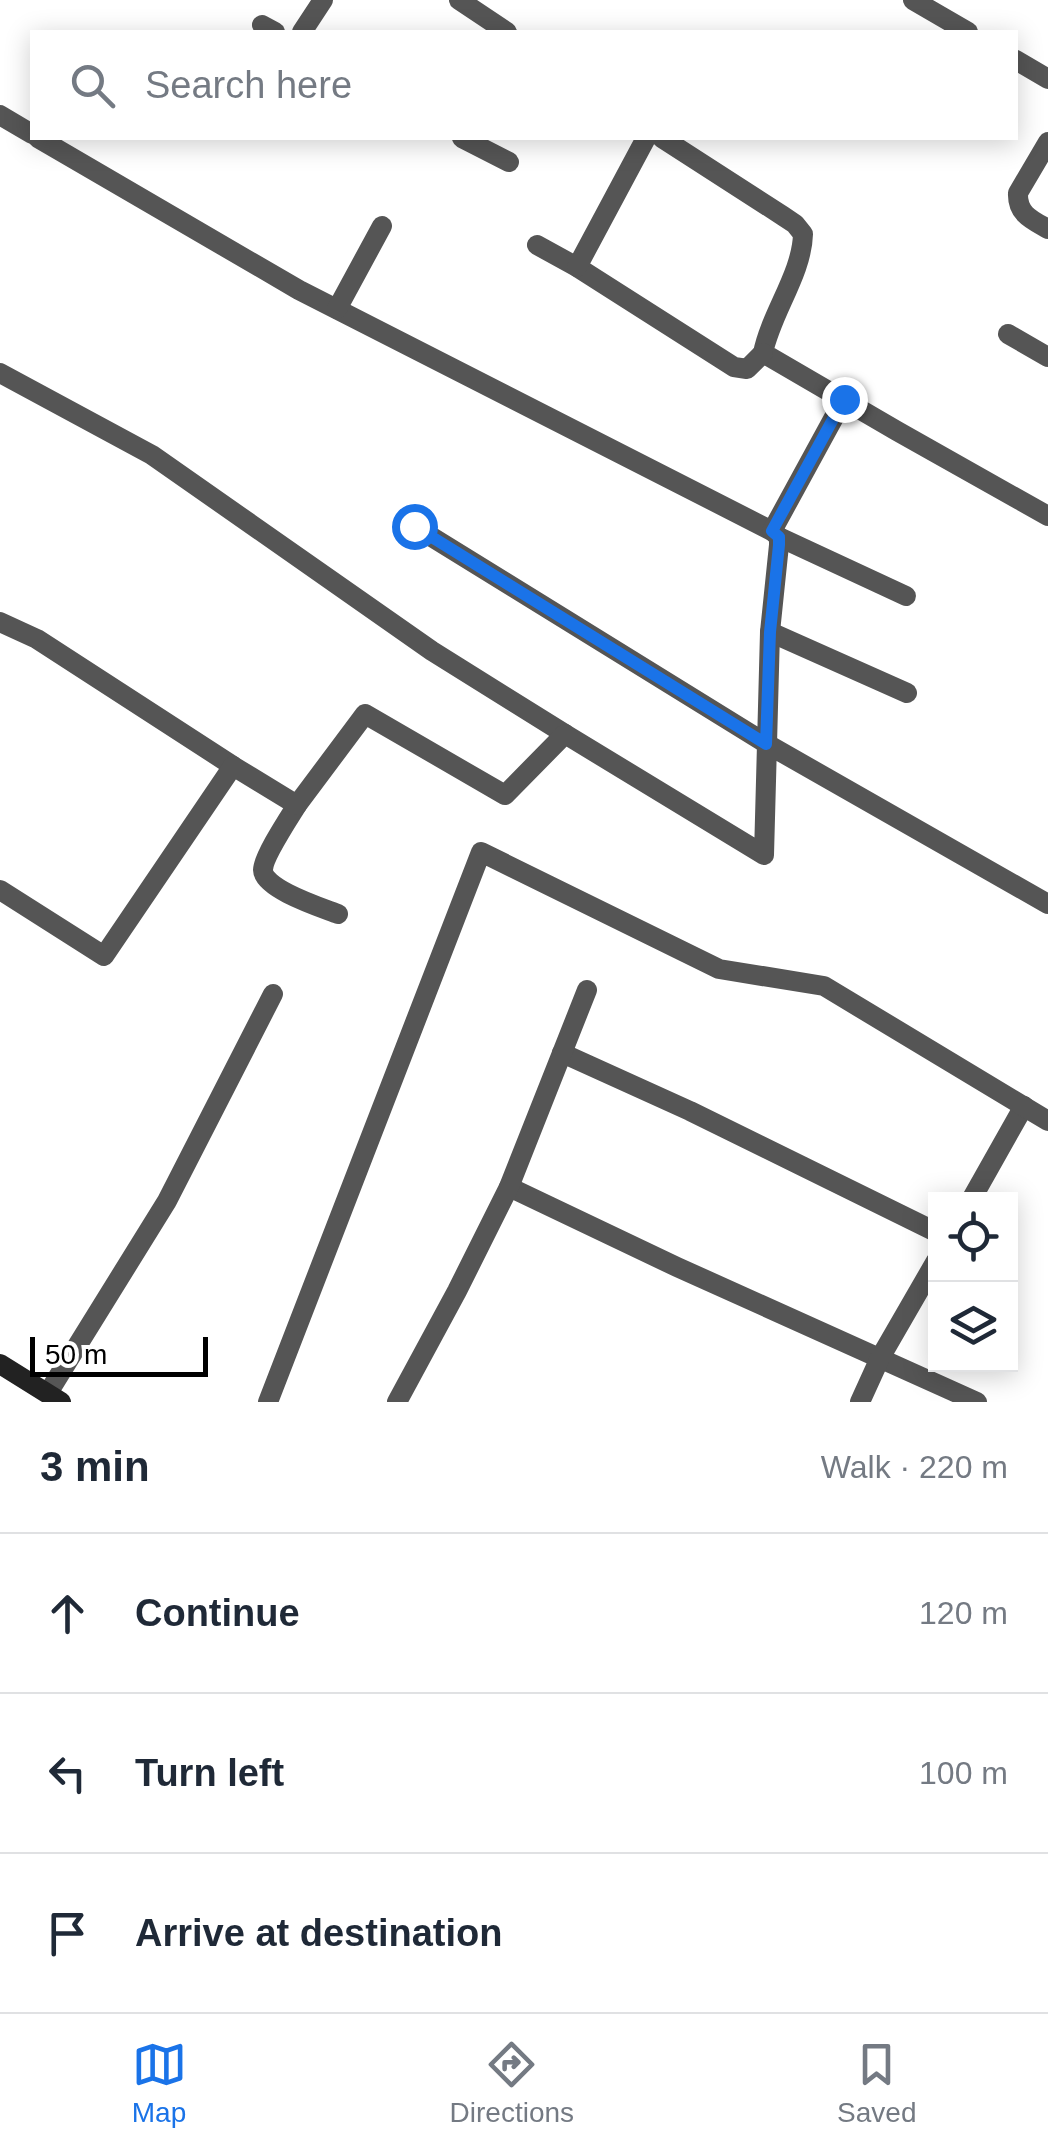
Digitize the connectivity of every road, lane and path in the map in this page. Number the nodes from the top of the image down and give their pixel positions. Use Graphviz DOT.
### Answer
graph roads {
  1 [pos="324,0"];
  2 [pos="459,0"];
  3 [pos="913,0"];
  4 [pos="303,30"];
  5 [pos="504,30"];
  6 [pos="965,30"];
  7 [pos="1018,61"];
  8 [pos="1046,74"];
  9 [pos="0,115"];
  10 [pos="30,133"];
  11 [pos="42,140"];
  12 [pos="466,140"];
  13 [pos="645,140"];
  14 [pos="665,140"];
  15 [pos="1048,142"];
  16 [pos="509,162"];
  17 [pos="382,226"];
  18 [pos="1048,229"];
  19 [pos="537,245"];
  20 [pos="576,267"];
  21 [pos="337,309"];
  22 [pos="1008,334"];
  23 [pos="763,352"];
  24 [pos="1048,357"];
  25 [pos="0,372"];
  26 [pos="844,399"];
  27 [pos="1048,516"];
  28 [pos="414,526"];
  29 [pos="776,534"];
  30 [pos="906,596"];
  31 [pos="0,622"];
  32 [pos="770,632"];
  33 [pos="907,693"];
  34 [pos="565,734"];
  35 [pos="766,744"];
  36 [pos="233,766"];
  37 [pos="297,805"];
  38 [pos="0,890"];
  39 [pos="1048,904"];
  40 [pos="338,914"];
  41 [pos="587,990"];
  42 [pos="273,994"];
  43 [pos="562,1053"];
  44 [pos="1024,1106"];
  45 [pos="1048,1121"];
  46 [pos="508,1186"];
  47 [pos="976,1192"];
  48 [pos="928,1228"];
  49 [pos="928,1275"];
  50 [pos="880,1358"];
  51 [pos="0,1364"];
  52 [pos="54,1397"];
  53 [pos="268,1402"];
  54 [pos="397,1402"];
  55 [pos="860,1402"];
  56 [pos="977,1402"];
  1 -- 4 [label="street"];
  2 -- 5 [label="street"];
  3 -- 6 [label="street"];
  7 -- 8 [label="street"];
  9 -- 10 [label="street"];
  11 -- 21 [label="street"];
  12 -- 16 [label="street"];
  13 -- 20 [label="street"];
  14 -- 23 [label="street"];
  15 -- 18 [label="street"];
  17 -- 21 [label="street"];
  19 -- 20 [label="street"];
  20 -- 23 [label="street"];
  21 -- 29 [label="street"];
  22 -- 24 [label="street"];
  23 -- 26 [label="street"];
  25 -- 34 [label="street"];
  26 -- 27 [label="street"];
  26 -- 29 [label="street"];
  28 -- 35 [label="street"];
  29 -- 30 [label="street"];
  29 -- 32 [label="street"];
  31 -- 36 [label="street"];
  32 -- 33 [label="street"];
  32 -- 35 [label="street"];
  34 -- 35 [label="street"];
  34 -- 37 [label="street"];
  35 -- 39 [label="street"];
  36 -- 37 [label="street"];
  36 -- 38 [label="street"];
  37 -- 40 [label="street"];
  41 -- 43 [label="street"];
  42 -- 52 [label="street"];
  43 -- 46 [label="street"];
  43 -- 48 [label="street"];
  44 -- 45 [label="street"];
  44 -- 47 [label="street"];
  44 -- 53 [label="street"];
  46 -- 50 [label="street"];
  46 -- 54 [label="street"];
  49 -- 50 [label="street"];
  50 -- 55 [label="street"];
  50 -- 56 [label="street"];
  51 -- 52 [label="street"];
}
